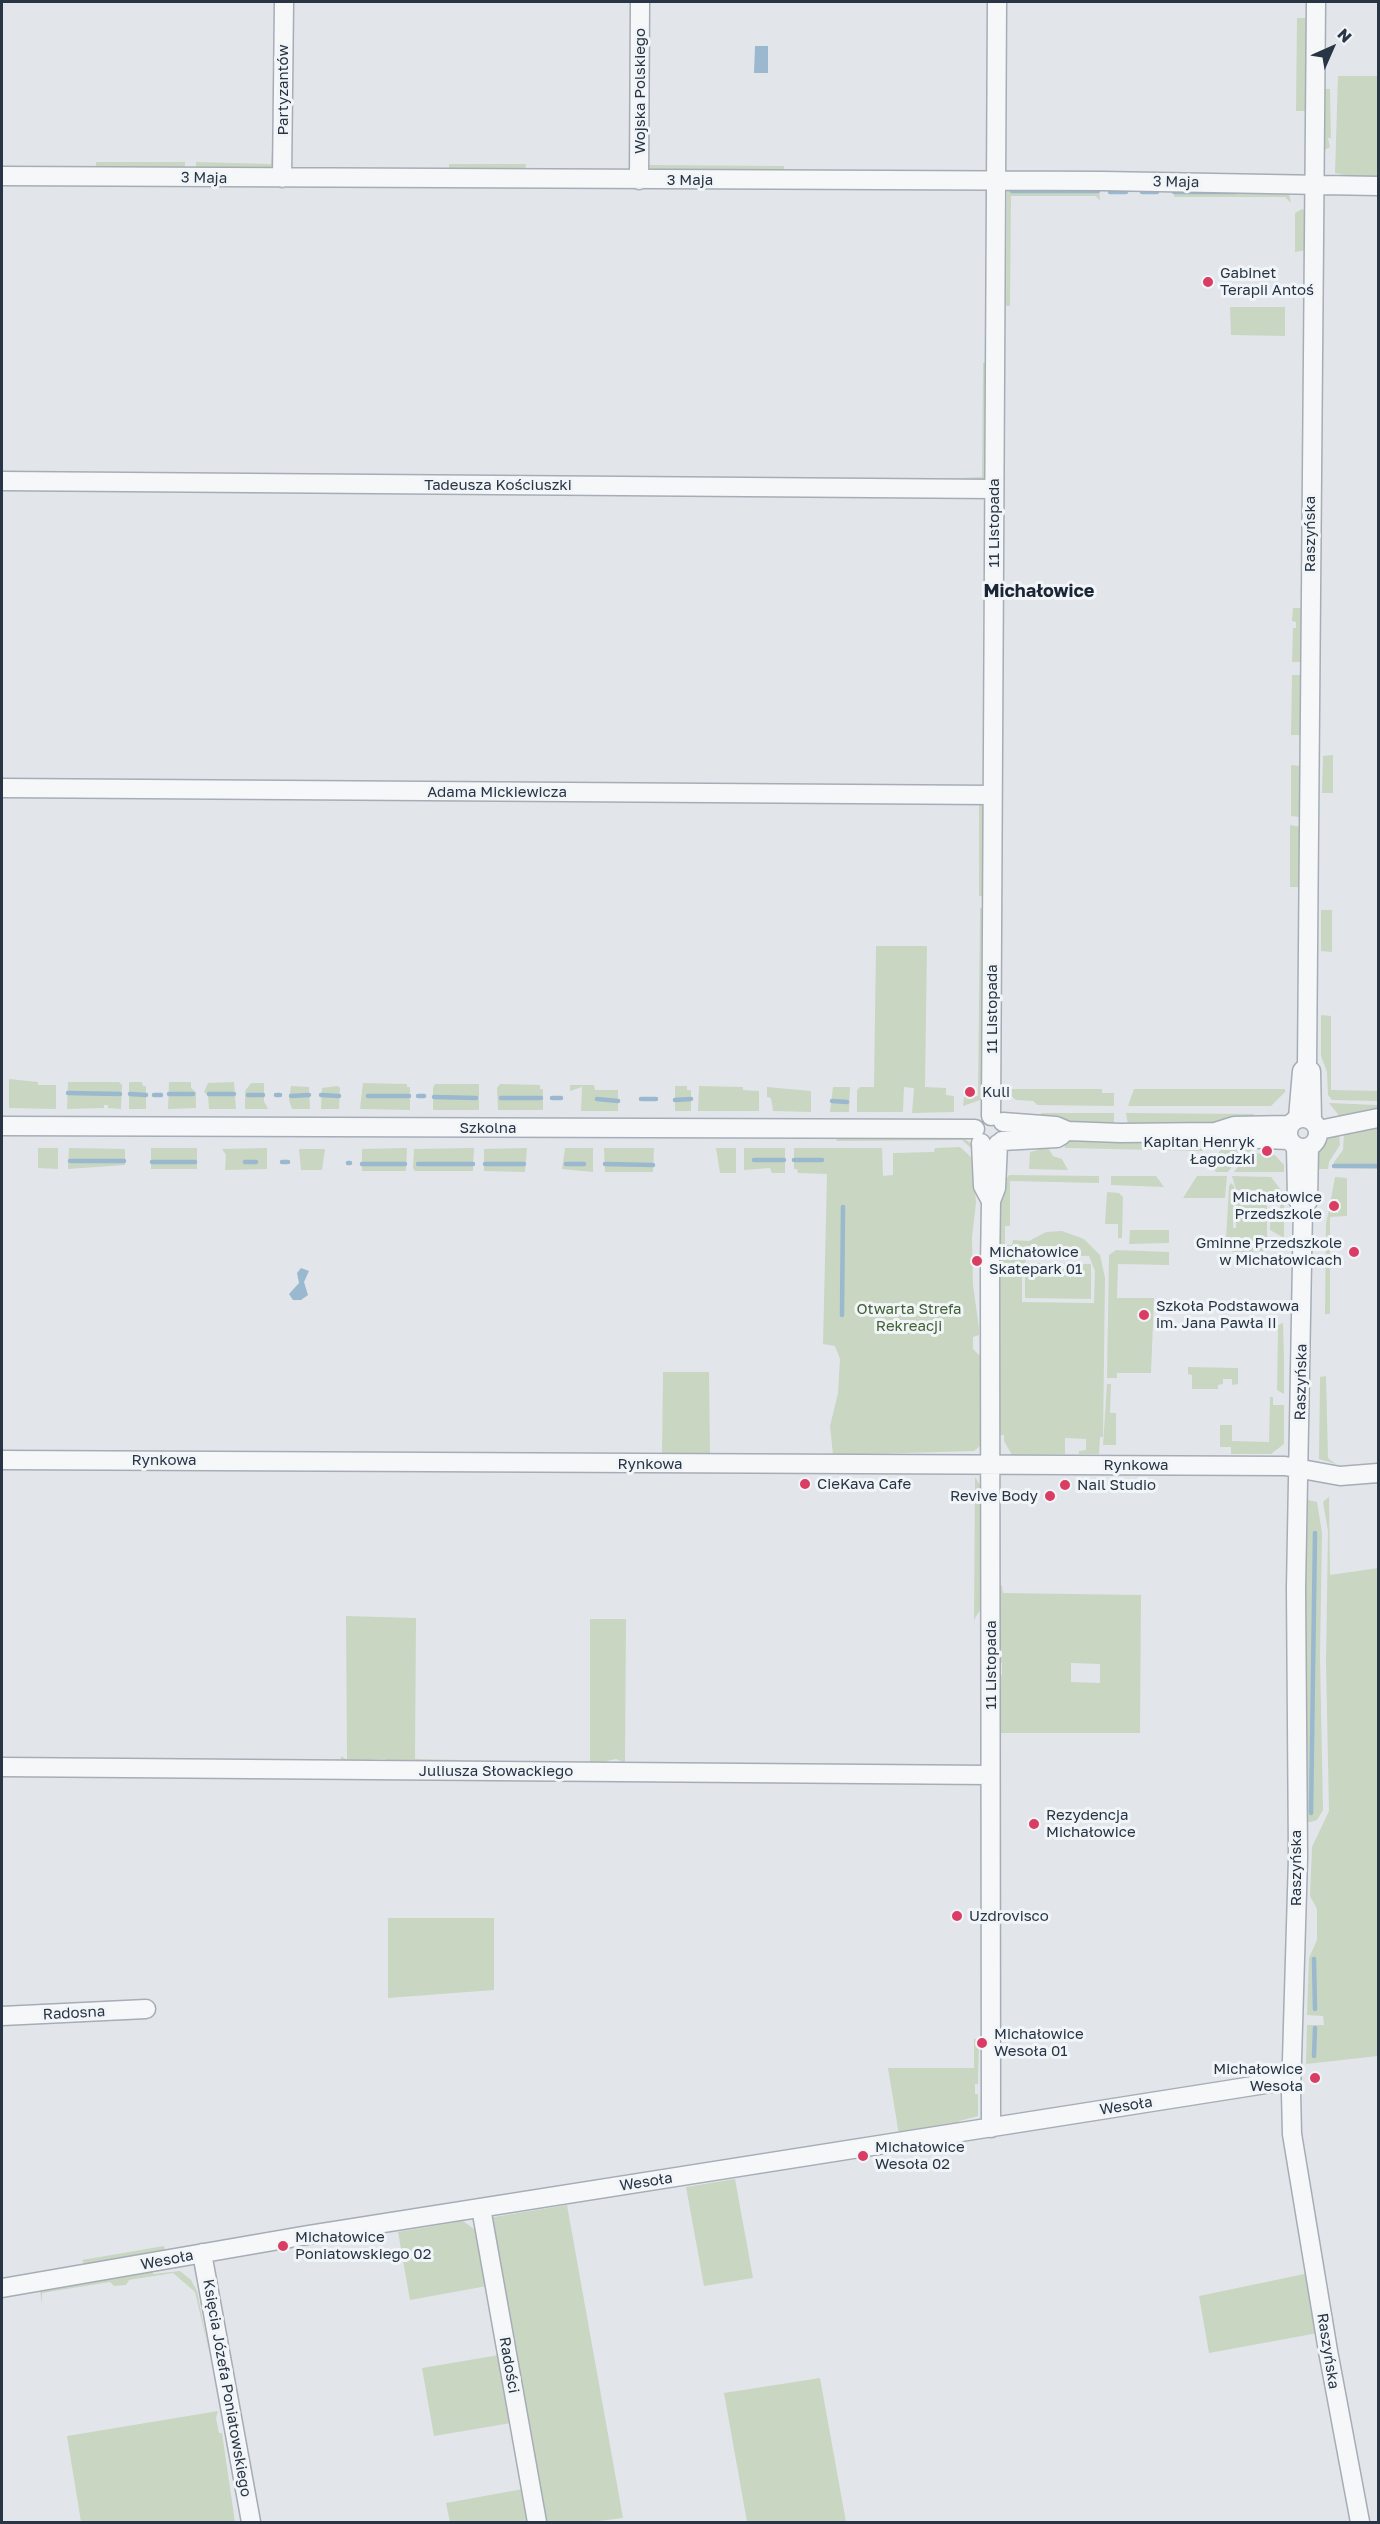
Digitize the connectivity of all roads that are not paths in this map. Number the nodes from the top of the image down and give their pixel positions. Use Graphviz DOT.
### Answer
graph roads {
  1 [pos="284,2"];
  2 [pos="640,2"];
  3 [pos="997,2"];
  4 [pos="1316,2"];
  5 [pos="2,176"];
  6 [pos="282,178"];
  7 [pos="639,180"];
  8 [pos="996,182"];
  9 [pos="1314,184"];
  10 [pos="1378,186"];
  11 [pos="2,481"];
  12 [pos="994,489"];
  13 [pos="2,788"];
  14 [pos="992,795"];
  15 [pos="1378,1118"];
  16 [pos="997,1119"];
  17 [pos="2,1126"];
  18 [pos="1068,1131"];
  19 [pos="1302,1132"];
  20 [pos="989,1139"];
  21 [pos="2,1460"];
  22 [pos="992,1465"];
  23 [pos="1299,1469"];
  24 [pos="1378,1473"];
  25 [pos="2,1767"];
  26 [pos="990,1774"];
  27 [pos="146,2009"];
  28 [pos="2,2016"];
  29 [pos="1291,2080"];
  30 [pos="991,2128"];
  31 [pos="481,2208"];
  32 [pos="202,2253"];
  33 [pos="2,2288"];
  34 [pos="251,2523"];
  35 [pos="537,2523"];
  36 [pos="1360,2523"];
  1 -- 6 [label="street, Partyzantów"];
  2 -- 7 [label="street, Wojska Polskiego"];
  3 -- 8 [label="street, 11 Listopada"];
  4 -- 9 [label="street, Raszyńska"];
  5 -- 6 [label="street, 3 Maja"];
  6 -- 7 [label="street, 3 Maja"];
  7 -- 8 [label="street, 3 Maja"];
  8 -- 9 [label="street, 3 Maja"];
  8 -- 12 [label="street, 11 Listopada"];
  9 -- 10 [label="street, 3 Maja"];
  9 -- 19 [label="street, Raszyńska"];
  11 -- 12 [label="street, Tadeusza Kościuszki"];
  12 -- 14 [label="street, 11 Listopada"];
  13 -- 14 [label="street, Adama Mickiewicza"];
  14 -- 16 [label="street, 11 Listopada"];
  15 -- 19 [label="street, Szkolna"];
  16 -- 18 [label="street, Szkolna"];
  16 -- 20 [label="street, 11 Listopada"];
  16 -- 20 [label="street"];
  17 -- 20 [label="street, Szkolna"];
  18 -- 19 [label="street, Szkolna"];
  18 -- 20 [label="street, Szkolna"];
  19 -- 23 [label="street, Raszyńska"];
  20 -- 22 [label="street, 11 Listopada"];
  21 -- 22 [label="street, Rynkowa"];
  22 -- 23 [label="street, Rynkowa"];
  22 -- 26 [label="street, 11 Listopada"];
  23 -- 24 [label="street, Rynkowa"];
  23 -- 29 [label="street, Raszyńska"];
  25 -- 26 [label="street, Juliusza Słowackiego"];
  26 -- 30 [label="street, 11 Listopada"];
  27 -- 28 [label="street, Radosna"];
  29 -- 30 [label="street, Wesoła"];
  29 -- 36 [label="street, Raszyńska"];
  30 -- 31 [label="street, Wesoła"];
  31 -- 32 [label="street, Wesoła"];
  31 -- 35 [label="street, Radości"];
  32 -- 33 [label="street, Wesoła"];
  32 -- 34 [label="street, Księcia Józefa Poniatowskiego"];
}
